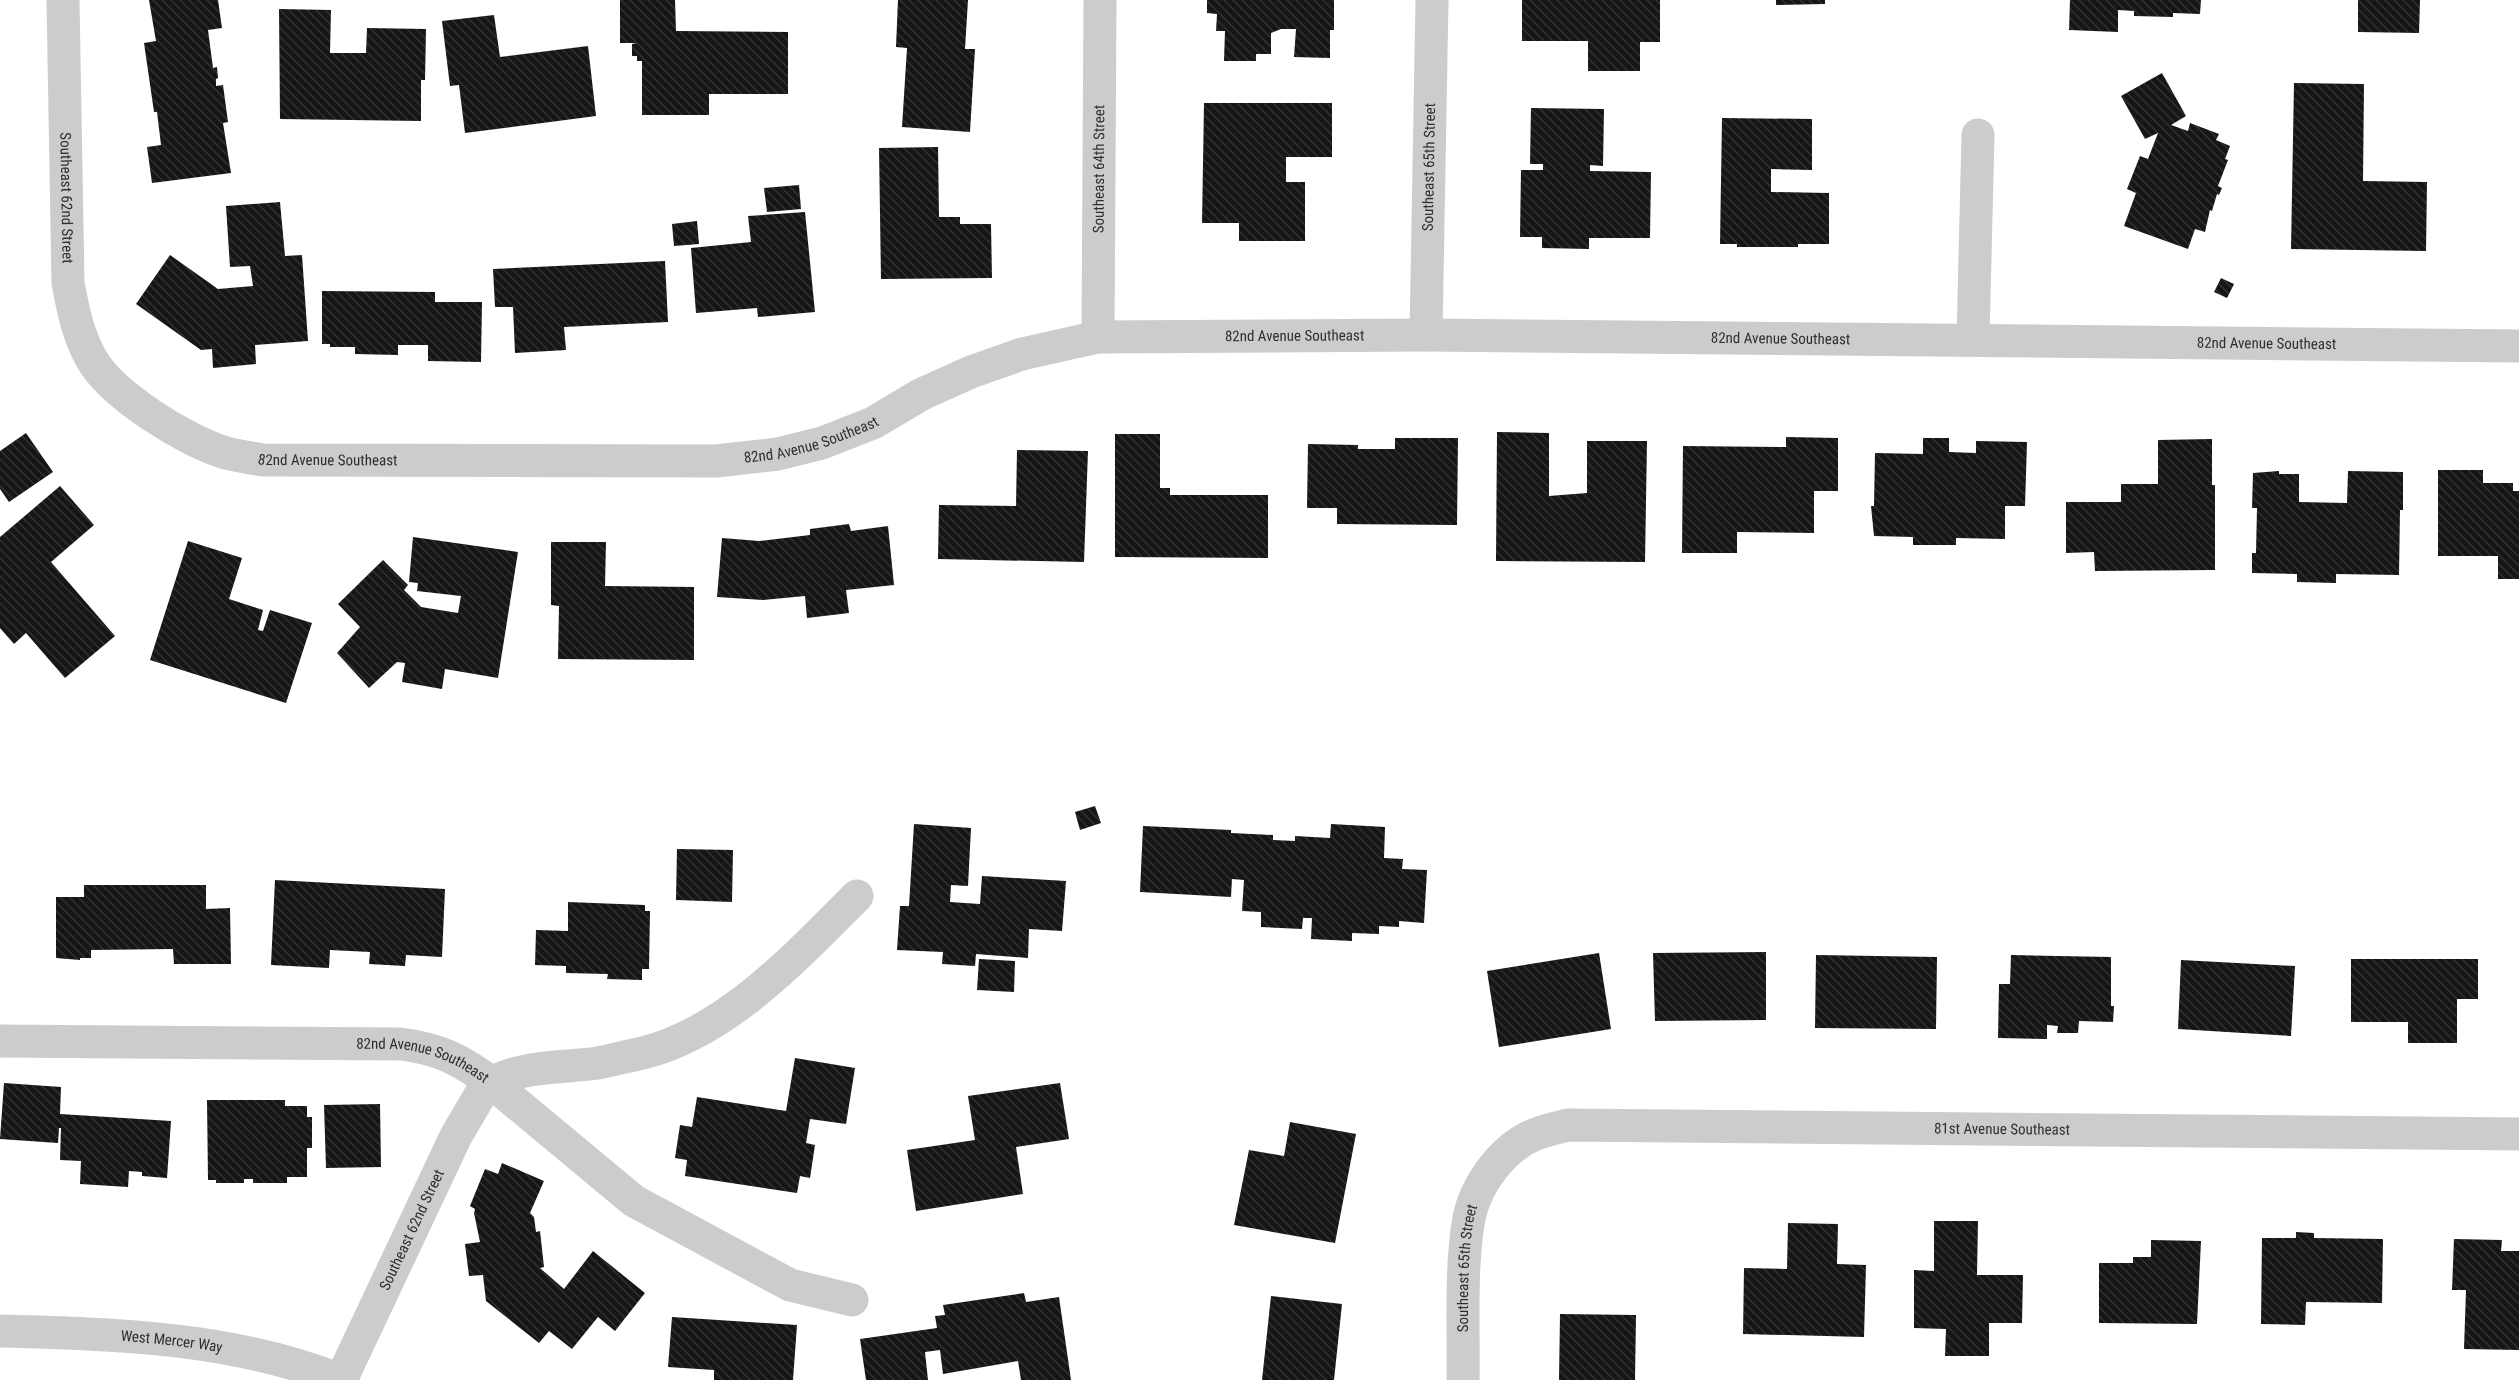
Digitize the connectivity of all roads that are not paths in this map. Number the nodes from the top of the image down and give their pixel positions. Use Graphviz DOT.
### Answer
graph roads {
  1 [pos="63,0"];
  2 [pos="1100,0"];
  3 [pos="1432,0"];
  4 [pos="1978,135"];
  5 [pos="1426,335"];
  6 [pos="1098,337"];
  7 [pos="1973,339"];
  8 [pos="2519,346"];
  9 [pos="114,385"];
  10 [pos="856,896"];
  11 [pos="0,1041"];
  12 [pos="492,1083"];
  13 [pos="2519,1134"];
  14 [pos="1497,1162"];
  15 [pos="852,1300"];
  16 [pos="0,1331"];
  17 [pos="341,1380"];
  18 [pos="1463,1380"];
  1 -- 9 [label="street, Southeast 62nd Street"];
  2 -- 6 [label="street, Southeast 64th Street"];
  3 -- 5 [label="street, Southeast 65th Street"];
  4 -- 7 [label="street"];
  5 -- 6 [label="street, 82nd Avenue Southeast"];
  5 -- 7 [label="street, 82nd Avenue Southeast"];
  6 -- 9 [label="street, 82nd Avenue Southeast"];
  7 -- 8 [label="street, 82nd Avenue Southeast"];
  10 -- 12 [label="street, 82nd Avenue Southeast"];
  11 -- 12 [label="street, 82nd Avenue Southeast"];
  12 -- 15 [label="street"];
  12 -- 17 [label="street, Southeast 62nd Street"];
  13 -- 14 [label="street, 81st Avenue Southeast"];
  14 -- 18 [label="street, Southeast 65th Street"];
  16 -- 17 [label="street, West Mercer Way"];
}
